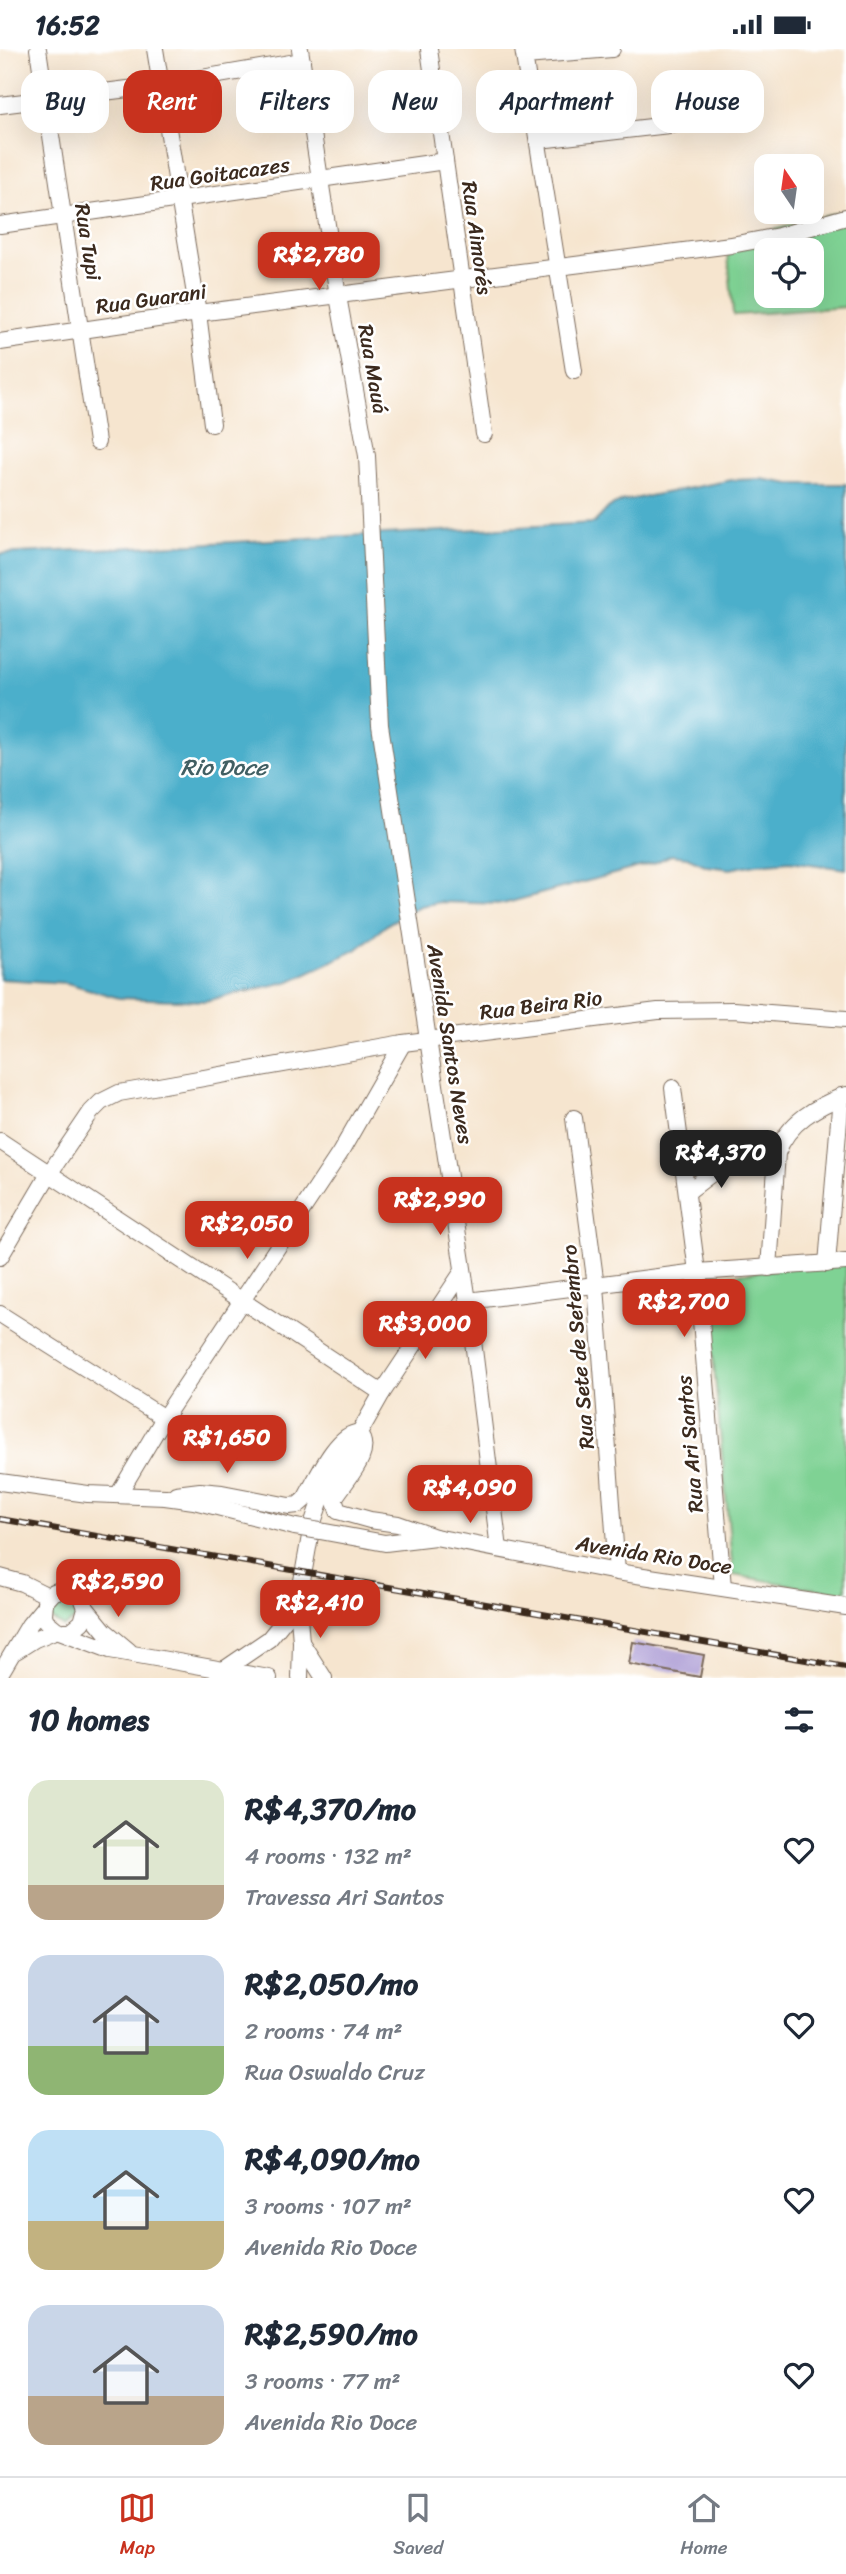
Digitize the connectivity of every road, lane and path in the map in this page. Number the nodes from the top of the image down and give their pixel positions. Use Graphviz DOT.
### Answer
graph roads {
  1 [pos="38,49"];
  2 [pos="155,49"];
  3 [pos="429,49"];
  4 [pos="612,49"];
  5 [pos="524,53"];
  6 [pos="301,55"];
  7 [pos="41,70"];
  8 [pos="158,70"];
  9 [pos="222,72"];
  10 [pos="21,103"];
  11 [pos="0,105"];
  12 [pos="651,127"];
  13 [pos="51,133"];
  14 [pos="167,133"];
  15 [pos="539,140"];
  16 [pos="445,161"];
  17 [pos="321,181"];
  18 [pos="178,201"];
  19 [pos="63,216"];
  20 [pos="846,217"];
  21 [pos="0,225"];
  22 [pos="558,268"];
  23 [pos="462,281"];
  24 [pos="338,296"];
  25 [pos="198,313"];
  26 [pos="81,330"];
  27 [pos="0,342"];
  28 [pos="574,372"];
  29 [pos="212,424"];
  30 [pos="484,434"];
  31 [pos="97,442"];
  32 [pos="410,921"];
  33 [pos="846,1019"];
  34 [pos="427,1040"];
  35 [pos="403,1043"];
  36 [pos="673,1089"];
  37 [pos="844,1095"];
  38 [pos="574,1118"];
  39 [pos="0,1141"];
  40 [pos="732,1158"];
  41 [pos="49,1174"];
  42 [pos="687,1192"];
  43 [pos="0,1257"];
  44 [pos="846,1262"];
  45 [pos="827,1264"];
  46 [pos="769,1268"];
  47 [pos="463,1271"];
  48 [pos="697,1272"];
  49 [pos="596,1286"];
  50 [pos="242,1301"];
  51 [pos="468,1301"];
  52 [pos="0,1314"];
  53 [pos="382,1393"];
  54 [pos="164,1418"];
  55 [pos="358,1433"];
  56 [pos="0,1482"];
  57 [pos="118,1495"];
  58 [pos="165,1497"];
  59 [pos="435,1537"];
  60 [pos="499,1549"];
  61 [pos="617,1572"];
  62 [pos="0,1577"];
  63 [pos="723,1587"];
  64 [pos="46,1602"];
  65 [pos="298,1602"];
  66 [pos="846,1607"];
  67 [pos="86,1608"];
  68 [pos="60,1631"];
  69 [pos="301,1641"];
  70 [pos="129,1651"];
  71 [pos="14,1653"];
  72 [pos="0,1674"];
  73 [pos="227,1674"];
  74 [pos="269,1678"];
  75 [pos="300,1678"];
  76 [pos="324,1678"];
  1 -- 7 [label="street, Rua Tupi"];
  2 -- 8 [label="street"];
  3 -- 16 [label="street, Rua Aimorés"];
  4 -- 5 [label="street"];
  5 -- 15 [label="street"];
  6 -- 9 [label="street"];
  6 -- 17 [label="street, Rua Mauá"];
  10 -- 11 [label="street"];
  12 -- 15 [label="street"];
  13 -- 19 [label="street, Rua Tupi"];
  14 -- 18 [label="street"];
  15 -- 22 [label="street"];
  16 -- 17 [label="street, Rua Goitacazes"];
  16 -- 23 [label="street, Rua Aimorés"];
  17 -- 18 [label="street, Rua Goitacazes"];
  17 -- 24 [label="street, Rua Mauá"];
  18 -- 19 [label="street, Rua Goitacazes"];
  18 -- 25 [label="street"];
  19 -- 21 [label="street, Rua Goitacazes"];
  19 -- 26 [label="street, Rua Tupi"];
  20 -- 22 [label="street, Rua Guarani"];
  22 -- 23 [label="street, Rua Guarani"];
  22 -- 28 [label="street"];
  23 -- 24 [label="street, Rua Guarani"];
  23 -- 30 [label="street, Rua Aimorés"];
  24 -- 25 [label="street, Rua Guarani"];
  24 -- 32 [label="street, Rua Mauá"];
  25 -- 26 [label="street, Rua Guarani"];
  25 -- 29 [label="street"];
  26 -- 27 [label="street, Rua Guarani"];
  26 -- 31 [label="street, Rua Tupi"];
  32 -- 34 [label="street, Avenida Santos Neves"];
  33 -- 34 [label="street, Rua Beira Rio"];
  34 -- 35 [label="street, Rua Beira Rio"];
  34 -- 47 [label="street, Avenida Santos Neves"];
  35 -- 41 [label="street, Rua Beira Rio"];
  35 -- 50 [label="street"];
  36 -- 42 [label="street, Rua Ari Santos"];
  37 -- 45 [label="street"];
  37 -- 46 [label="street"];
  38 -- 49 [label="street, Rua Sete de Setembro"];
  39 -- 41 [label="street"];
  40 -- 42 [label="street"];
  41 -- 43 [label="street"];
  41 -- 50 [label="street"];
  42 -- 48 [label="street, Rua Ari Santos"];
  44 -- 45 [label="street"];
  45 -- 46 [label="street"];
  46 -- 48 [label="street"];
  47 -- 51 [label="street, Avenida Santos Neves"];
  47 -- 53 [label="street"];
  48 -- 49 [label="street"];
  48 -- 63 [label="street, Rua Ari Santos"];
  49 -- 51 [label="street"];
  49 -- 61 [label="street, Rua Sete de Setembro"];
  50 -- 53 [label="street"];
  50 -- 54 [label="street"];
  51 -- 60 [label="street, Avenida Santos Neves"];
  52 -- 54 [label="street"];
  53 -- 55 [label="street"];
  54 -- 57 [label="street"];
  55 -- 58 [label="street"];
  55 -- 59 [label="street"];
  55 -- 65 [label="street"];
  56 -- 57 [label="street, Avenida Rio Doce"];
  57 -- 58 [label="street, Avenida Rio Doce"];
  58 -- 59 [label="street, Avenida Rio Doce, bridge"];
  59 -- 60 [label="street, Avenida Rio Doce"];
  60 -- 61 [label="street, Avenida Rio Doce"];
  61 -- 63 [label="street, Avenida Rio Doce"];
  62 -- 64 [label="street"];
  63 -- 66 [label="street, Avenida Rio Doce"];
  64 -- 67 [label="street"];
  64 -- 68 [label="street"];
  64 -- 71 [label="street"];
  65 -- 69 [label="street"];
  65 -- 73 [label="street"];
  67 -- 68 [label="street"];
  67 -- 70 [label="street"];
  68 -- 70 [label="street"];
  68 -- 71 [label="street"];
  69 -- 75 [label="street"];
  69 -- 76 [label="street"];
  70 -- 73 [label="street"];
  71 -- 72 [label="street"];
  73 -- 74 [label="street"];
}
